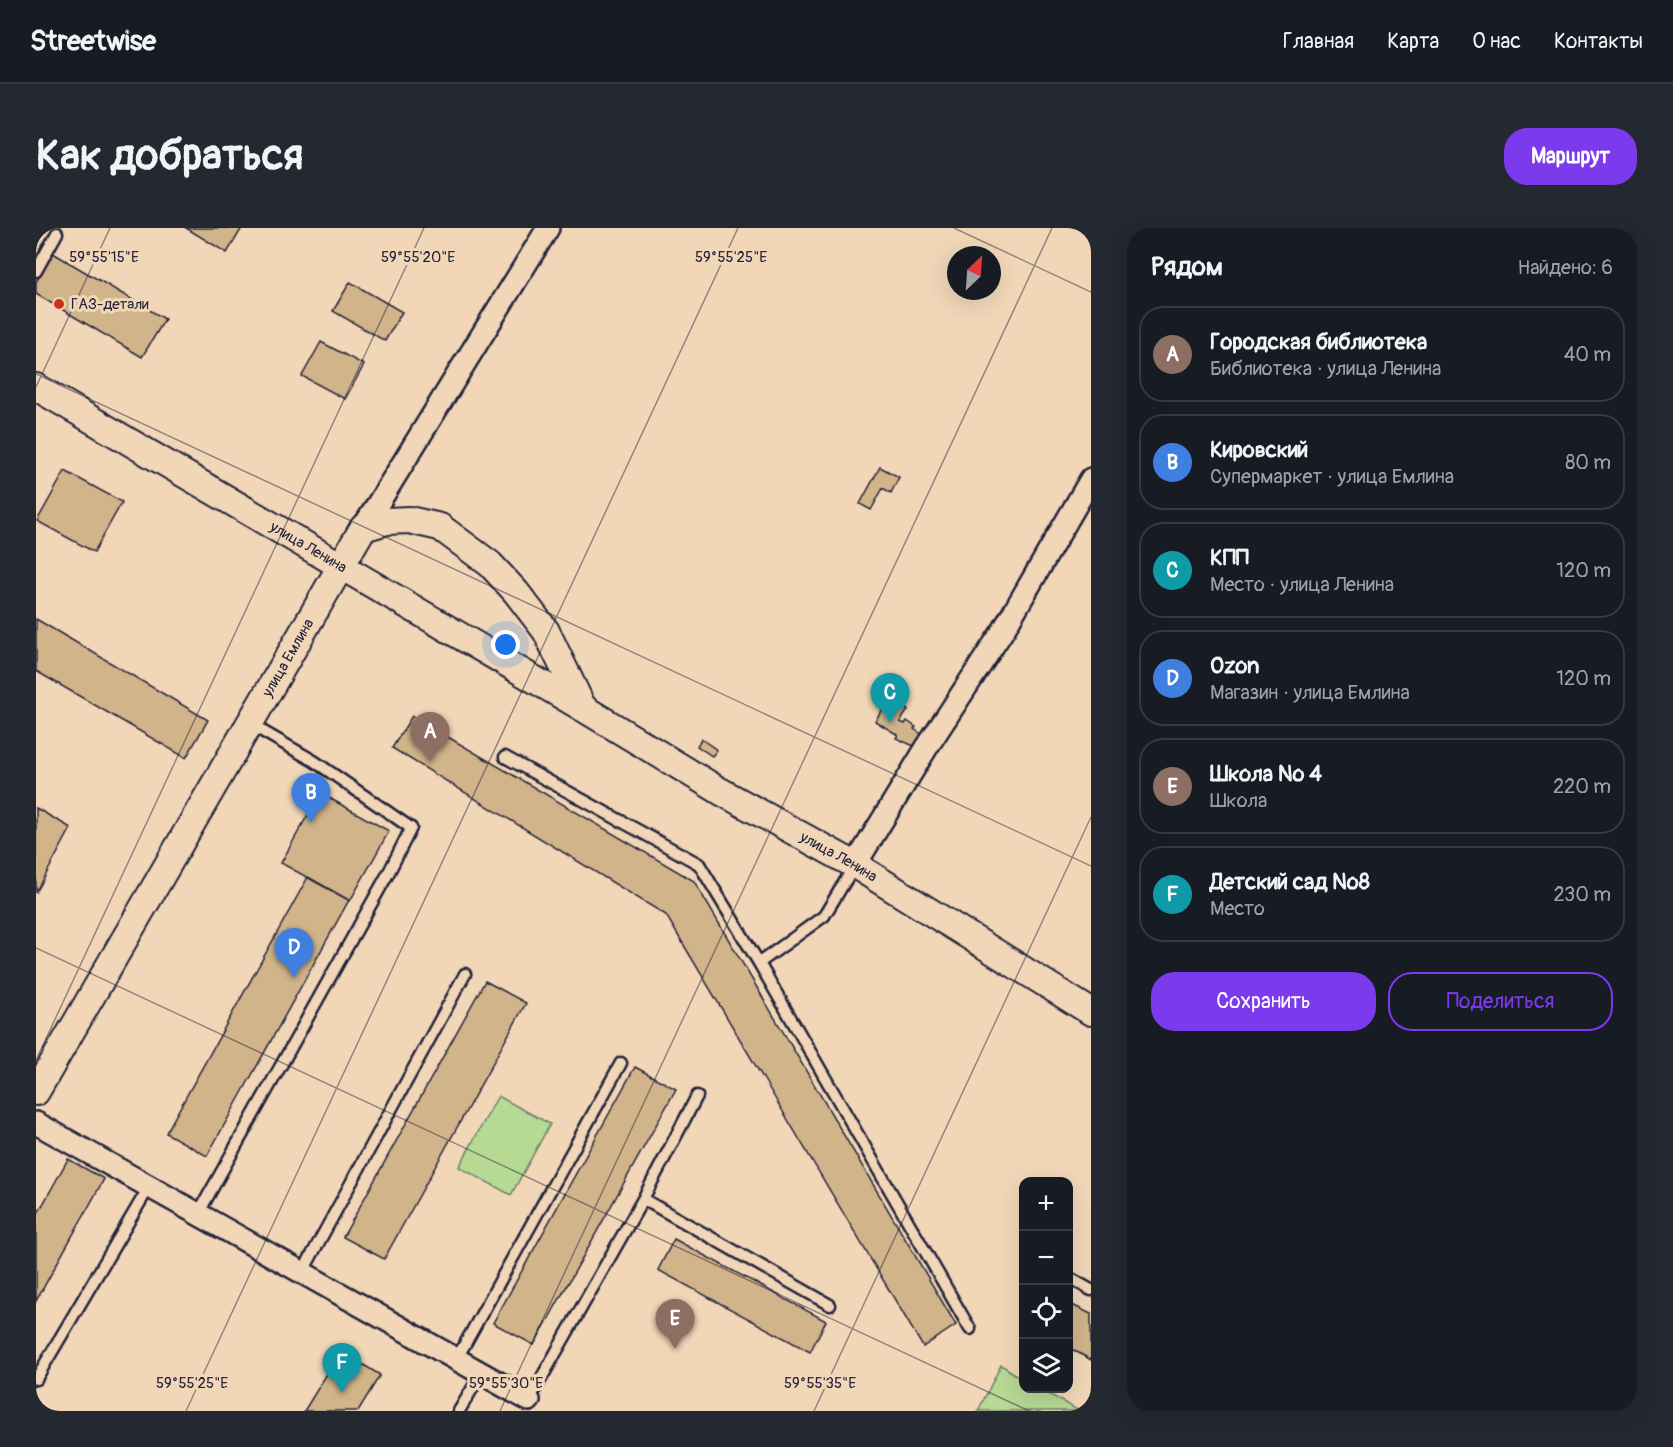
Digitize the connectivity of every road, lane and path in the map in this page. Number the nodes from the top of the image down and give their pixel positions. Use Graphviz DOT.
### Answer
graph roads {
  1 [pos="548,228"];
  2 [pos="57,233"];
  3 [pos="36,271"];
  4 [pos="36,387"];
  5 [pos="1091,479"];
  6 [pos="363,528"];
  7 [pos="340,566"];
  8 [pos="584,708"];
  9 [pos="249,723"];
  10 [pos="505,757"];
  11 [pos="855,865"];
  12 [pos="759,963"];
  13 [pos="465,974"];
  14 [pos="1091,1012"];
  15 [pos="621,1062"];
  16 [pos="36,1092"];
  17 [pos="697,1096"];
  18 [pos="36,1123"];
  19 [pos="149,1187"];
  20 [pos="643,1198"];
  21 [pos="198,1214"];
  22 [pos="302,1273"];
  23 [pos="1073,1280"];
  24 [pos="1091,1290"];
  25 [pos="830,1305"];
  26 [pos="970,1329"];
  27 [pos="456,1360"];
  28 [pos="481,1374"];
  29 [pos="36,1379"];
  30 [pos="529,1400"];
  31 [pos="459,1411"];
  1 -- 6 [label="street, улица Емлина"];
  2 -- 3 [label="lane"];
  4 -- 7 [label="street, улица Ленина"];
  5 -- 11 [label="street"];
  6 -- 7 [label="street, улица Емлина"];
  6 -- 8 [label="street"];
  7 -- 8 [label="street, улица Ленина"];
  7 -- 9 [label="street, улица Емлина"];
  8 -- 11 [label="street, улица Ленина"];
  9 -- 16 [label="street, улица Емлина"];
  9 -- 21 [label="lane"];
  10 -- 12 [label="lane"];
  11 -- 12 [label="lane"];
  11 -- 14 [label="street, улица Ленина"];
  12 -- 26 [label="lane"];
  13 -- 22 [label="lane"];
  15 -- 27 [label="lane"];
  17 -- 20 [label="lane"];
  18 -- 19 [label="street"];
  19 -- 21 [label="street"];
  19 -- 29 [label="lane"];
  20 -- 25 [label="lane"];
  20 -- 30 [label="lane"];
  21 -- 22 [label="street"];
  22 -- 27 [label="street"];
  23 -- 24 [label="lane"];
  27 -- 28 [label="street"];
  28 -- 30 [label="street"];
  28 -- 31 [label="lane"];
}
